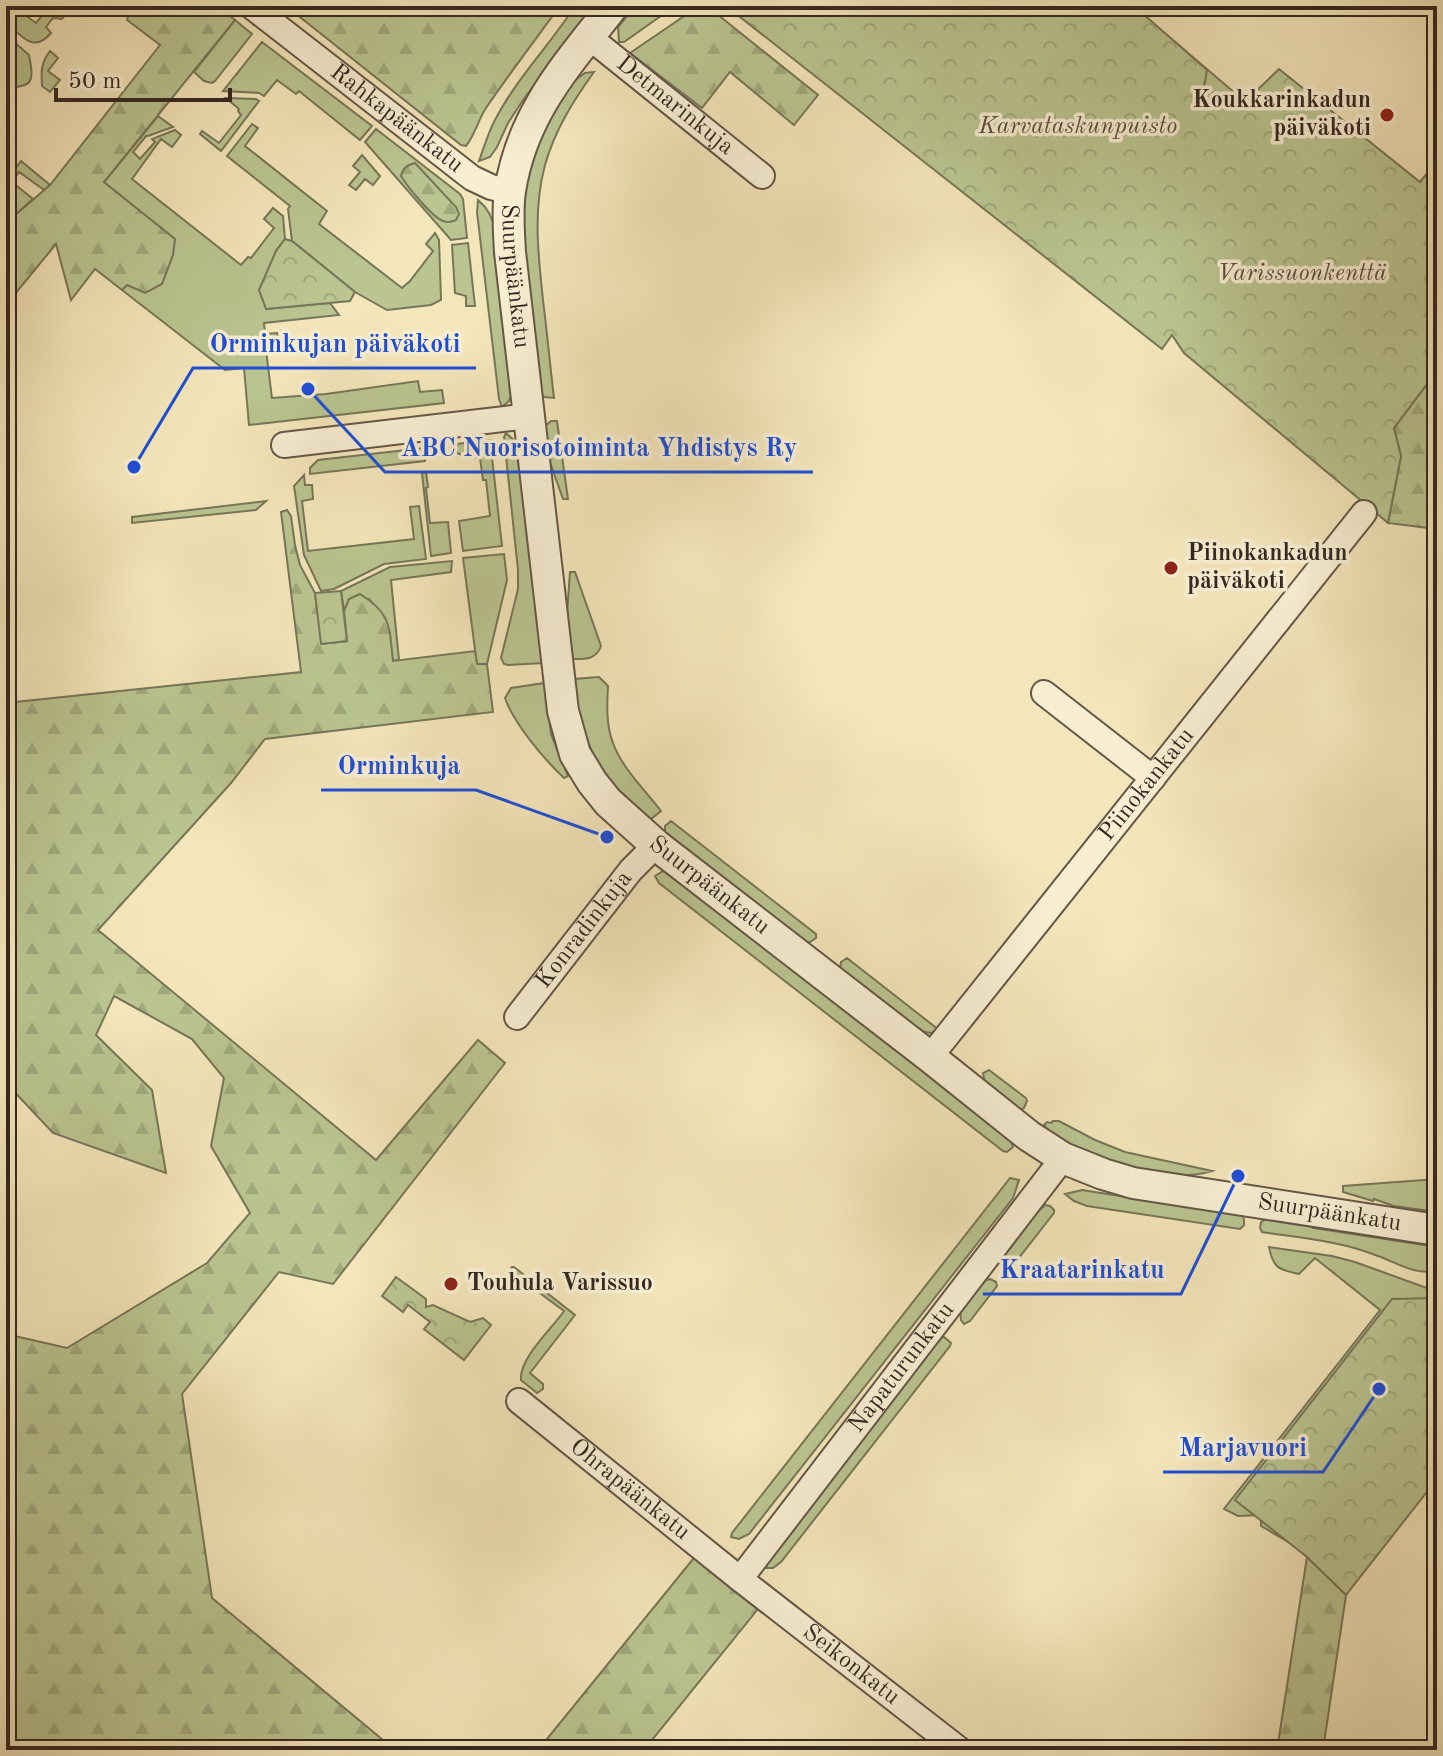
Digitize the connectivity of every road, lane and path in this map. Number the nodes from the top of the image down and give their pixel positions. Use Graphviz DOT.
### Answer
graph roads {
  1 [pos="251,6"];
  2 [pos="613,6"];
  3 [pos="589,37"];
  4 [pos="762,176"];
  5 [pos="510,192"];
  6 [pos="529,416"];
  7 [pos="284,445"];
  8 [pos="1364,513"];
  9 [pos="1044,693"];
  10 [pos="1153,778"];
  11 [pos="656,845"];
  12 [pos="517,1017"];
  13 [pos="930,1057"];
  14 [pos="1063,1158"];
  15 [pos="1437,1230"];
  16 [pos="519,1401"];
  17 [pos="740,1579"];
  18 [pos="960,1750"];
  1 -- 5 [label="street, Rahkapäänkatu"];
  2 -- 3 [label="street, Suurpäänkatu"];
  3 -- 4 [label="street, Detmarinkuja"];
  3 -- 5 [label="street, Suurpäänkatu"];
  5 -- 6 [label="street, Suurpäänkatu"];
  6 -- 7 [label="street"];
  6 -- 11 [label="street, Suurpäänkatu"];
  8 -- 10 [label="street, Piinokankatu"];
  9 -- 10 [label="street"];
  10 -- 13 [label="street, Piinokankatu"];
  11 -- 12 [label="street, Konradinkuja"];
  11 -- 13 [label="street, Suurpäänkatu"];
  13 -- 14 [label="street, Suurpäänkatu"];
  14 -- 15 [label="street, Suurpäänkatu"];
  14 -- 17 [label="street, Napaturunkatu"];
  16 -- 17 [label="street, Ohrapäänkatu"];
  17 -- 18 [label="street, Seikonkatu"];
}
